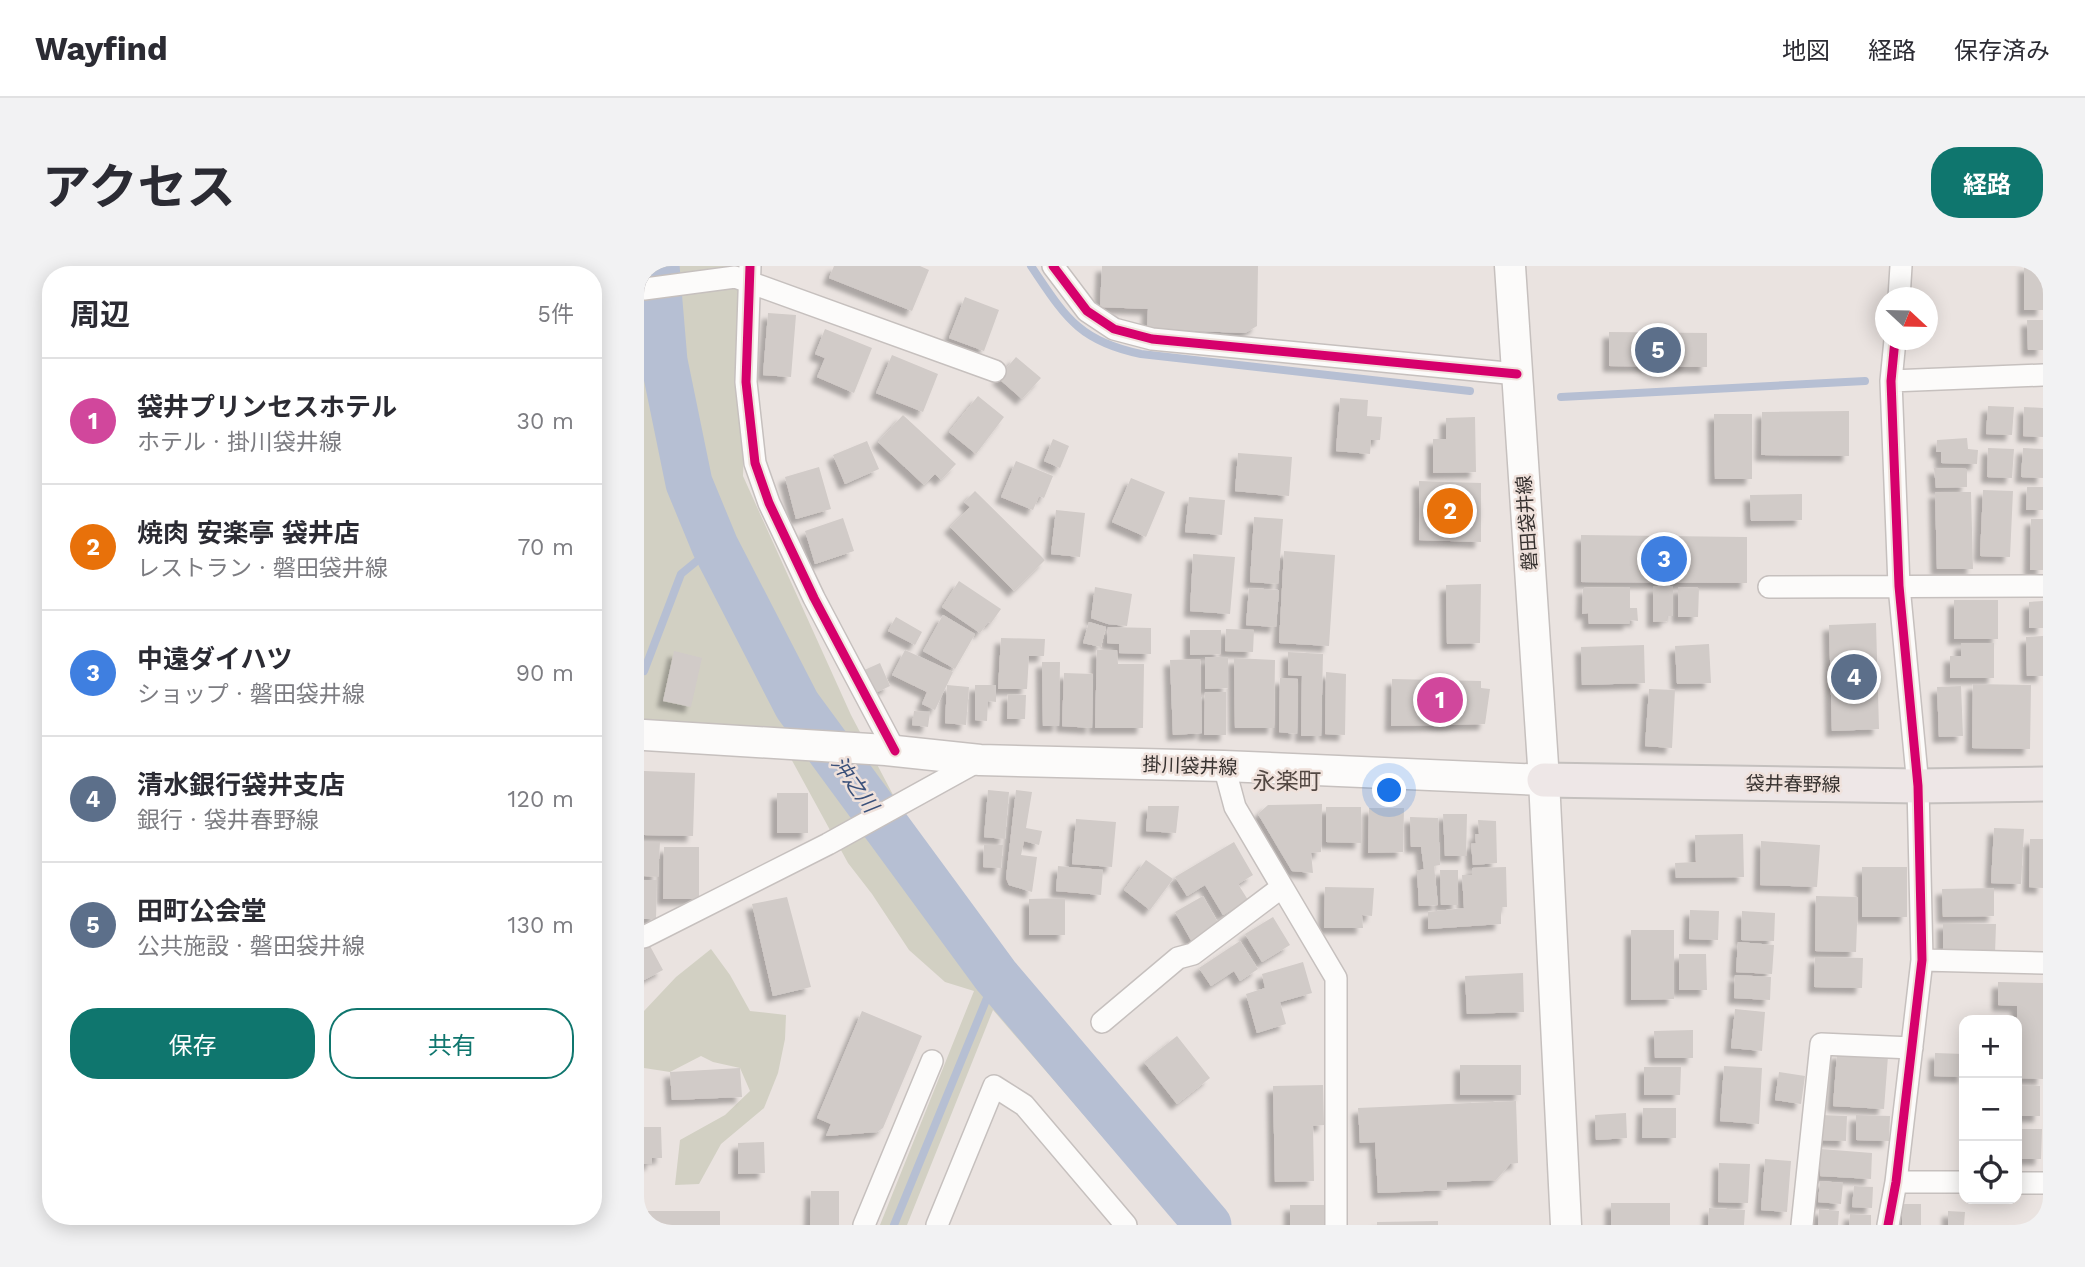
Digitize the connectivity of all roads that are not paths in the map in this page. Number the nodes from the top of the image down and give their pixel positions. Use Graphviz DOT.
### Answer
graph roads {
  1 [pos="1053,266"];
  2 [pos="1510,266"];
  3 [pos="1901,266"];
  4 [pos="745,275"];
  5 [pos="1900,287"];
  6 [pos="644,289"];
  7 [pos="1894,350"];
  8 [pos="995,371"];
  9 [pos="1517,374"];
  10 [pos="2043,376"];
  11 [pos="1891,381"];
  12 [pos="1899,586"];
  13 [pos="2043,586"];
  14 [pos="1769,587"];
  15 [pos="644,734"];
  16 [pos="891,751"];
  17 [pos="980,761"];
  18 [pos="1224,766"];
  19 [pos="1544,780"];
  20 [pos="2043,785"];
  21 [pos="1918,786"];
  22 [pos="1282,887"];
  23 [pos="644,937"];
  24 [pos="1922,960"];
  25 [pos="2043,963"];
  26 [pos="1102,1022"];
  27 [pos="1912,1048"];
  28 [pos="932,1061"];
  29 [pos="1896,1182"];
  30 [pos="1959,1182"];
  31 [pos="2022,1183"];
  32 [pos="2043,1183"];
  33 [pos="864,1225"];
  34 [pos="937,1225"];
  35 [pos="1126,1225"];
  36 [pos="1336,1225"];
  37 [pos="1566,1225"];
  38 [pos="1802,1225"];
  39 [pos="1888,1225"];
  1 -- 9 [label="street"];
  2 -- 9 [label="main road, 磐田袋井線"];
  3 -- 5 [label="street"];
  4 -- 6 [label="street"];
  4 -- 8 [label="street"];
  4 -- 16 [label="street"];
  7 -- 11 [label="street"];
  9 -- 19 [label="main road, 磐田袋井線"];
  10 -- 11 [label="street"];
  11 -- 12 [label="street"];
  12 -- 13 [label="street"];
  12 -- 14 [label="street"];
  12 -- 21 [label="street"];
  15 -- 16 [label="main road, 掛川袋井線"];
  16 -- 17 [label="main road, 掛川袋井線"];
  17 -- 18 [label="main road, 掛川袋井線"];
  17 -- 23 [label="street"];
  18 -- 19 [label="main road, 掛川袋井線"];
  18 -- 22 [label="street"];
  19 -- 21 [label="main road, 袋井春野線"];
  19 -- 37 [label="main road"];
  20 -- 21 [label="main road, 袋井春野線"];
  21 -- 24 [label="street"];
  22 -- 26 [label="street"];
  22 -- 36 [label="street"];
  24 -- 25 [label="street"];
  24 -- 27 [label="street"];
  27 -- 29 [label="street"];
  27 -- 38 [label="street"];
  28 -- 33 [label="street"];
  29 -- 30 [label="street"];
  29 -- 39 [label="street"];
  31 -- 32 [label="street"];
  34 -- 35 [label="street"];
}
